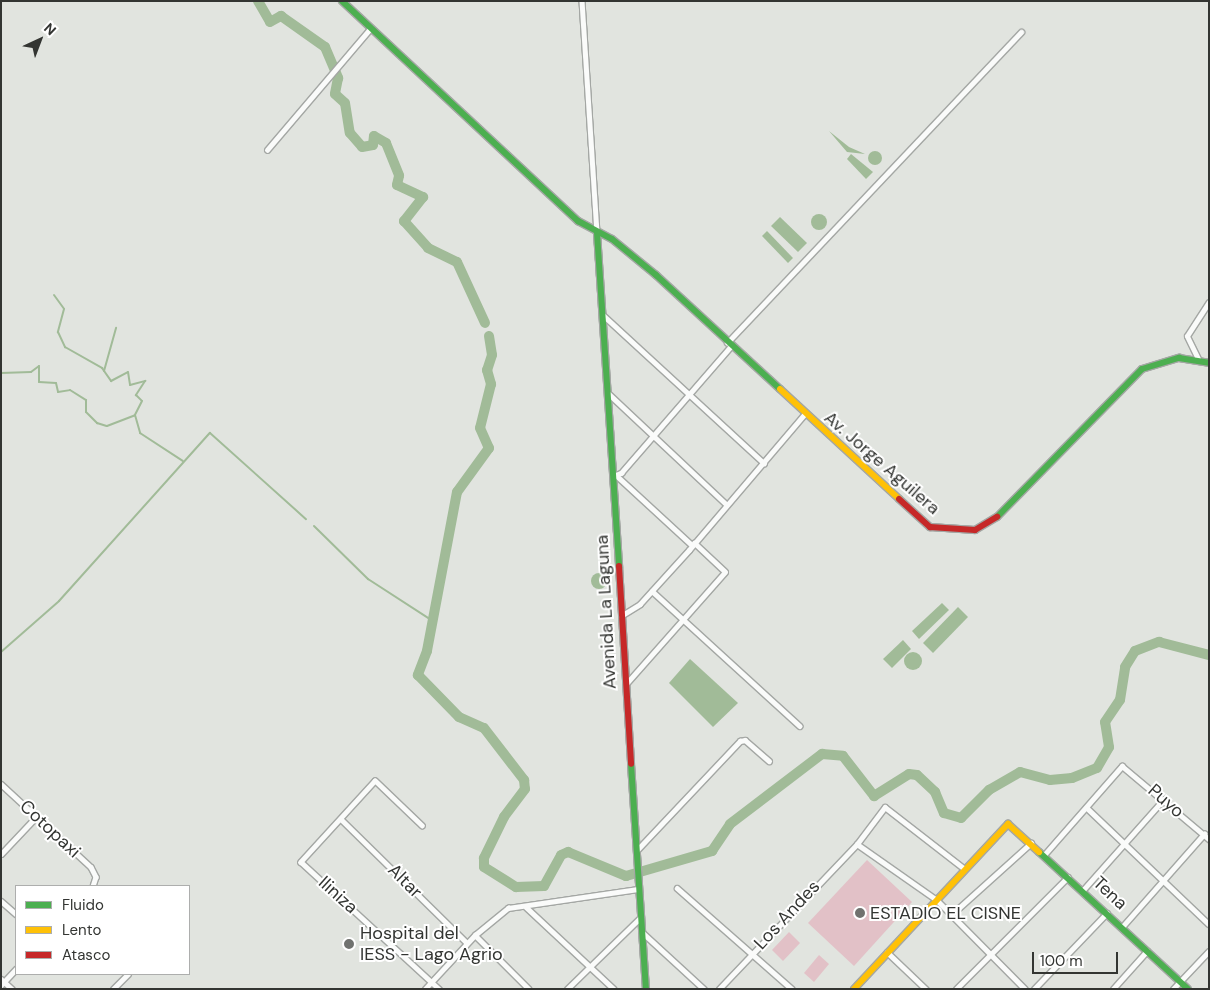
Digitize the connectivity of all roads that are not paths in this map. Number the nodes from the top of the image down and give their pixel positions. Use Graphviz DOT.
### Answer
graph roads {
  1 [pos="342,1"];
  2 [pos="582,1"];
  3 [pos="371,28"];
  4 [pos="1021,32"];
  5 [pos="268,150"];
  6 [pos="597,234"];
  7 [pos="1209,302"];
  8 [pos="603,315"];
  9 [pos="729,345"];
  10 [pos="1198,359"];
  11 [pos="1209,363"];
  12 [pos="609,394"];
  13 [pos="688,394"];
  14 [pos="804,414"];
  15 [pos="652,435"];
  16 [pos="764,463"];
  17 [pos="615,476"];
  18 [pos="726,504"];
  19 [pos="693,544"];
  20 [pos="652,591"];
  21 [pos="621,616"];
  22 [pos="684,619"];
  23 [pos="625,685"];
  24 [pos="800,726"];
  25 [pos="769,761"];
  26 [pos="1,784"];
  27 [pos="1164,800"];
  28 [pos="1087,808"];
  29 [pos="37,816"];
  30 [pos="342,820"];
  31 [pos="422,826"];
  32 [pos="1204,834"];
  33 [pos="1209,839"];
  34 [pos="1032,842"];
  35 [pos="857,844"];
  36 [pos="1125,845"];
  37 [pos="636,851"];
  38 [pos="1,854"];
  39 [pos="1045,854"];
  40 [pos="965,868"];
  41 [pos="1069,876"];
  42 [pos="1164,879"];
  43 [pos="93,885"];
  44 [pos="677,888"];
  45 [pos="638,889"];
  46 [pos="1084,889"];
  47 [pos="937,900"];
  48 [pos="1,901"];
  49 [pos="525,906"];
  50 [pos="1108,912"];
  51 [pos="15,913"];
  52 [pos="950,916"];
  53 [pos="641,917"];
  54 [pos="1209,924"];
  55 [pos="1123,926"];
  56 [pos="642,933"];
  57 [pos="475,935"];
  58 [pos="467,943"];
  59 [pos="1148,950"];
  60 [pos="886,951"];
  61 [pos="1209,951"];
  62 [pos="753,952"];
  63 [pos="990,956"];
  64 [pos="591,964"];
  65 [pos="15,970"];
  66 [pos="127,975"];
  67 [pos="432,981"];
  68 [pos="1180,981"];
  69 [pos="2,982"];
  70 [pos="12,989"];
  71 [pos="113,989"];
  72 [pos="425,989"];
  73 [pos="439,989"];
  74 [pos="529,989"];
  75 [pos="567,989"];
  76 [pos="614,989"];
  77 [pos="646,989"];
  78 [pos="704,989"];
  79 [pos="719,989"];
  80 [pos="792,989"];
  81 [pos="854,989"];
  82 [pos="926,989"];
  83 [pos="956,989"];
  84 [pos="1024,989"];
  85 [pos="1034,989"];
  86 [pos="1113,989"];
  87 [pos="1173,989"];
  88 [pos="1188,989"];
  1 -- 3 [label="street, Av. Jorge Aguilera"];
  2 -- 6 [label="street"];
  3 -- 5 [label="street"];
  3 -- 6 [label="street, Av. Jorge Aguilera"];
  4 -- 9 [label="street"];
  6 -- 8 [label="street, Avenida La Laguna"];
  6 -- 9 [label="street, Av. Jorge Aguilera"];
  7 -- 10 [label="street"];
  8 -- 12 [label="street, Avenida La Laguna"];
  8 -- 13 [label="street"];
  9 -- 13 [label="street"];
  9 -- 14 [label="street, Av. Jorge Aguilera"];
  10 -- 11 [label="street, Av. Jorge Aguilera"];
  10 -- 14 [label="street, Av. Jorge Aguilera"];
  12 -- 15 [label="street"];
  12 -- 17 [label="street, Avenida La Laguna"];
  13 -- 15 [label="street"];
  13 -- 16 [label="street"];
  14 -- 16 [label="street"];
  15 -- 17 [label="street"];
  15 -- 18 [label="street"];
  16 -- 18 [label="street"];
  17 -- 19 [label="street"];
  17 -- 21 [label="street, Avenida La Laguna"];
  18 -- 19 [label="street"];
  19 -- 20 [label="street"];
  19 -- 22 [label="street"];
  20 -- 21 [label="street"];
  20 -- 22 [label="street"];
  21 -- 23 [label="street, Avenida La Laguna"];
  22 -- 23 [label="street"];
  22 -- 24 [label="street"];
  23 -- 37 [label="street, Avenida La Laguna"];
  25 -- 37 [label="street"];
  26 -- 29 [label="street, Cotopaxi"];
  27 -- 28 [label="street, Puyo"];
  27 -- 32 [label="street, Puyo"];
  27 -- 36 [label="street"];
  28 -- 36 [label="street"];
  28 -- 39 [label="street"];
  29 -- 38 [label="street"];
  29 -- 43 [label="street, Cotopaxi"];
  30 -- 31 [label="street"];
  30 -- 58 [label="street, Altar"];
  30 -- 67 [label="street, Iliniza"];
  32 -- 33 [label="street, Puyo"];
  32 -- 42 [label="street"];
  34 -- 39 [label="street, Tena"];
  34 -- 40 [label="street, Tena"];
  34 -- 52 [label="street"];
  35 -- 40 [label="street, Los Andes"];
  35 -- 47 [label="street"];
  35 -- 62 [label="street, Los Andes"];
  36 -- 42 [label="street"];
  36 -- 46 [label="street"];
  37 -- 45 [label="street, Avenida La Laguna"];
  39 -- 41 [label="street, Tena"];
  40 -- 47 [label="street"];
  41 -- 46 [label="street, Tena"];
  41 -- 63 [label="street"];
  42 -- 54 [label="street"];
  42 -- 55 [label="street"];
  44 -- 62 [label="street"];
  45 -- 49 [label="street"];
  45 -- 53 [label="street, Avenida La Laguna"];
  46 -- 50 [label="street, Tena"];
  47 -- 52 [label="street"];
  47 -- 60 [label="street"];
  48 -- 51 [label="street"];
  49 -- 57 [label="street"];
  49 -- 64 [label="street"];
  50 -- 55 [label="street, Tena"];
  50 -- 85 [label="street"];
  52 -- 63 [label="street"];
  53 -- 56 [label="street, Avenida La Laguna"];
  53 -- 64 [label="street"];
  55 -- 59 [label="street, Tena"];
  56 -- 77 [label="street, Avenida La Laguna"];
  56 -- 78 [label="street"];
  57 -- 58 [label="street"];
  57 -- 74 [label="street"];
  58 -- 67 [label="street"];
  59 -- 68 [label="street, Tena"];
  59 -- 86 [label="street"];
  60 -- 81 [label="street"];
  60 -- 82 [label="street"];
  61 -- 68 [label="street"];
  62 -- 79 [label="street, Los Andes"];
  62 -- 80 [label="street"];
  63 -- 83 [label="street"];
  63 -- 84 [label="street"];
  64 -- 75 [label="street"];
  64 -- 76 [label="street"];
  65 -- 69 [label="street"];
  66 -- 71 [label="street"];
  67 -- 72 [label="street"];
  67 -- 73 [label="street, Iliniza"];
  68 -- 87 [label="street"];
  68 -- 88 [label="street, Tena"];
  69 -- 70 [label="street"];
}
